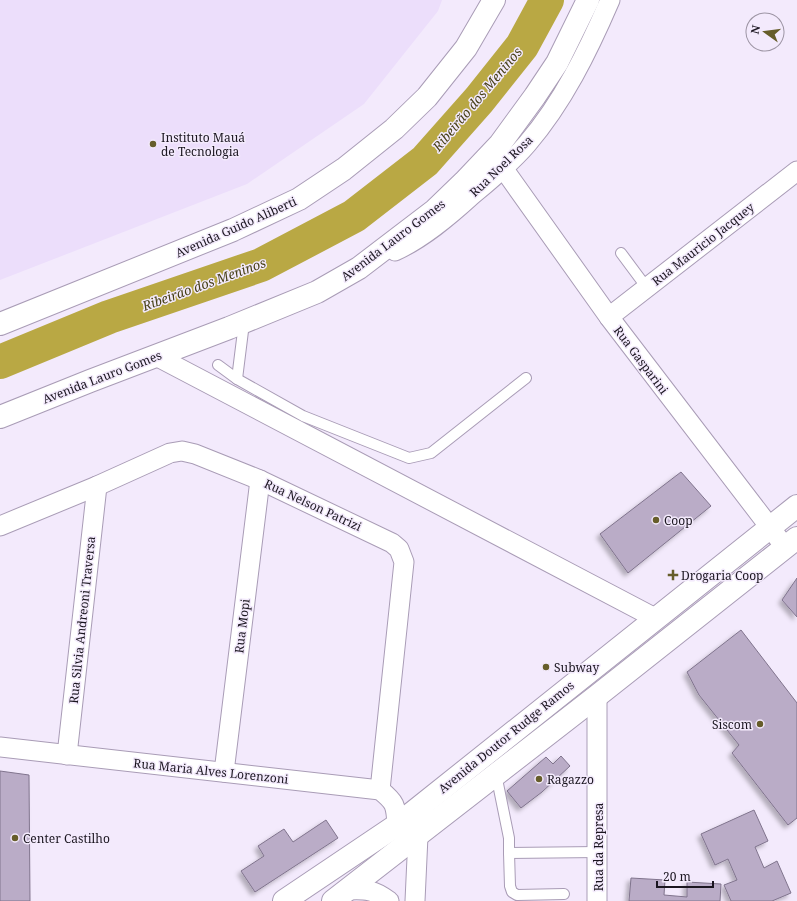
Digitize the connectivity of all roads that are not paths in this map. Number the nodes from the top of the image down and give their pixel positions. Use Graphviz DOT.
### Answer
graph roads {
  1 [pos="494,0"];
  2 [pos="588,0"];
  3 [pos="610,0"];
  4 [pos="503,168"];
  5 [pos="797,171"];
  6 [pos="621,253"];
  7 [pos="359,268"];
  8 [pos="647,288"];
  9 [pos="609,317"];
  10 [pos="244,322"];
  11 [pos="0,324"];
  12 [pos="156,356"];
  13 [pos="218,365"];
  14 [pos="526,378"];
  15 [pos="237,379"];
  16 [pos="0,418"];
  17 [pos="260,480"];
  18 [pos="97,486"];
  19 [pos="797,506"];
  20 [pos="0,526"];
  21 [pos="769,528"];
  22 [pos="791,543"];
  23 [pos="655,618"];
  24 [pos="597,696"];
  25 [pos="0,747"];
  26 [pos="67,755"];
  27 [pos="224,772"];
  28 [pos="496,774"];
  29 [pos="380,790"];
  30 [pos="397,824"];
  31 [pos="418,836"];
  32 [pos="598,852"];
  33 [pos="509,853"];
  34 [pos="564,894"];
  35 [pos="341,895"];
  36 [pos="284,901"];
  37 [pos="389,901"];
  38 [pos="415,901"];
  39 [pos="597,901"];
  1 -- 11 [label="main road, Avenida Guido Aliberti"];
  2 -- 7 [label="main road, Avenida Lauro Gomes"];
  3 -- 4 [label="street, Rua Noel Rosa"];
  4 -- 7 [label="street, Rua Noel Rosa"];
  4 -- 9 [label="street, Rua Gasparini"];
  5 -- 8 [label="street, Rua Mauricio Jacquey"];
  6 -- 8 [label="lane"];
  7 -- 10 [label="main road, Avenida Lauro Gomes"];
  8 -- 9 [label="street, Rua Mauricio Jacquey"];
  9 -- 21 [label="street, Rua Gasparini"];
  10 -- 12 [label="main road, Avenida Lauro Gomes"];
  10 -- 15 [label="lane"];
  12 -- 16 [label="main road, Avenida Lauro Gomes"];
  12 -- 23 [label="street"];
  13 -- 15 [label="lane"];
  14 -- 15 [label="lane"];
  17 -- 18 [label="street, Rua Nelson Patrizi"];
  17 -- 27 [label="street, Rua Mopi"];
  17 -- 29 [label="street, Rua Nelson Patrizi"];
  18 -- 20 [label="street, Rua Nelson Patrizi"];
  18 -- 26 [label="street, Rua Silvia Andreoni Traversa"];
  19 -- 21 [label="main road, Avenida Doutor Rudge Ramos"];
  21 -- 22 [label="street, Rua Gasparini"];
  21 -- 23 [label="main road, Avenida Doutor Rudge Ramos"];
  22 -- 24 [label="main road, Avenida Doutor Rudge Ramos"];
  23 -- 30 [label="main road, Avenida Doutor Rudge Ramos"];
  24 -- 28 [label="main road, Avenida Doutor Rudge Ramos"];
  24 -- 32 [label="street, Rua da Represa"];
  25 -- 26 [label="street, Rua Maria Alves Lorenzoni"];
  26 -- 27 [label="street, Rua Maria Alves Lorenzoni"];
  27 -- 29 [label="street, Rua Maria Alves Lorenzoni"];
  28 -- 31 [label="main road, Avenida Doutor Rudge Ramos"];
  28 -- 33 [label="lane"];
  29 -- 30 [label="street"];
  30 -- 36 [label="main road, Avenida Doutor Rudge Ramos"];
  31 -- 35 [label="main road, Avenida Doutor Rudge Ramos"];
  31 -- 38 [label="street"];
  32 -- 33 [label="lane"];
  32 -- 39 [label="street, Rua da Represa"];
  33 -- 34 [label="lane"];
  35 -- 37 [label="street"];
}
